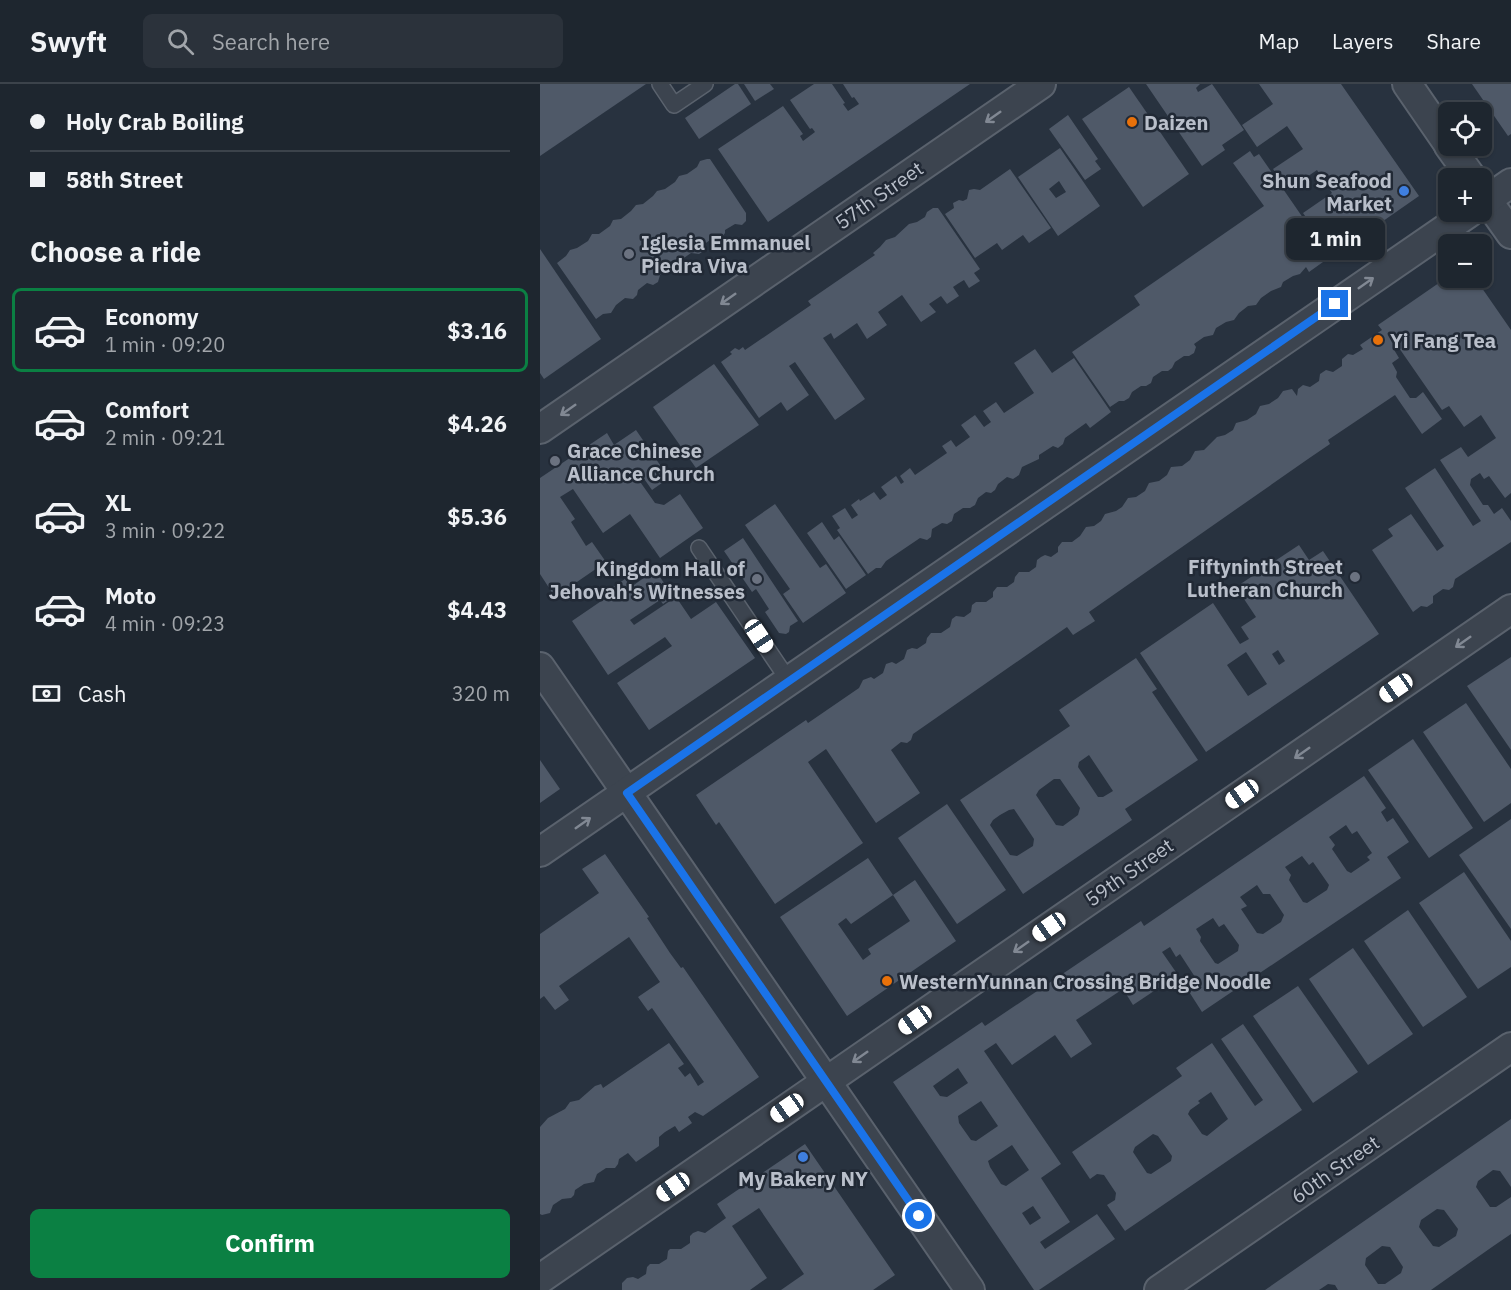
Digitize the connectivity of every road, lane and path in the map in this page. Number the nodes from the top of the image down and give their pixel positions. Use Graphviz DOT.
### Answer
graph roads {
  1 [pos="660,84"];
  2 [pos="705,84"];
  3 [pos="1041,84"];
  4 [pos="1407,84"];
  5 [pos="1438,129"];
  6 [pos="1511,183"];
  7 [pos="1492,191"];
  8 [pos="1492,212"];
  9 [pos="1443,222"];
  10 [pos="1511,234"];
  11 [pos="540,429"];
  12 [pos="699,548"];
  13 [pos="1511,609"];
  14 [pos="540,667"];
  15 [pos="789,681"];
  16 [pos="627,793"];
  17 [pos="540,852"];
  18 [pos="1511,1047"];
  19 [pos="826,1081"];
  20 [pos="540,1279"];
  21 [pos="970,1290"];
  22 [pos="1159,1290"];
  1 -- 2 [label="lane"];
  3 -- 11 [label="street, 57th Street, one-way"];
  4 -- 5 [label="street"];
  6 -- 7 [label="street"];
  8 -- 10 [label="street"];
  15 -- 9 [label="street, one-way"];
  12 -- 15 [label="lane"];
  13 -- 19 [label="street, 59th Street, one-way"];
  14 -- 16 [label="street"];
  15 -- 16 [label="street"];
  17 -- 16 [label="street, one-way"];
  16 -- 19 [label="street"];
  18 -- 22 [label="street, 60th Street"];
  19 -- 20 [label="street, 59th Street"];
  19 -- 21 [label="street"];
}
